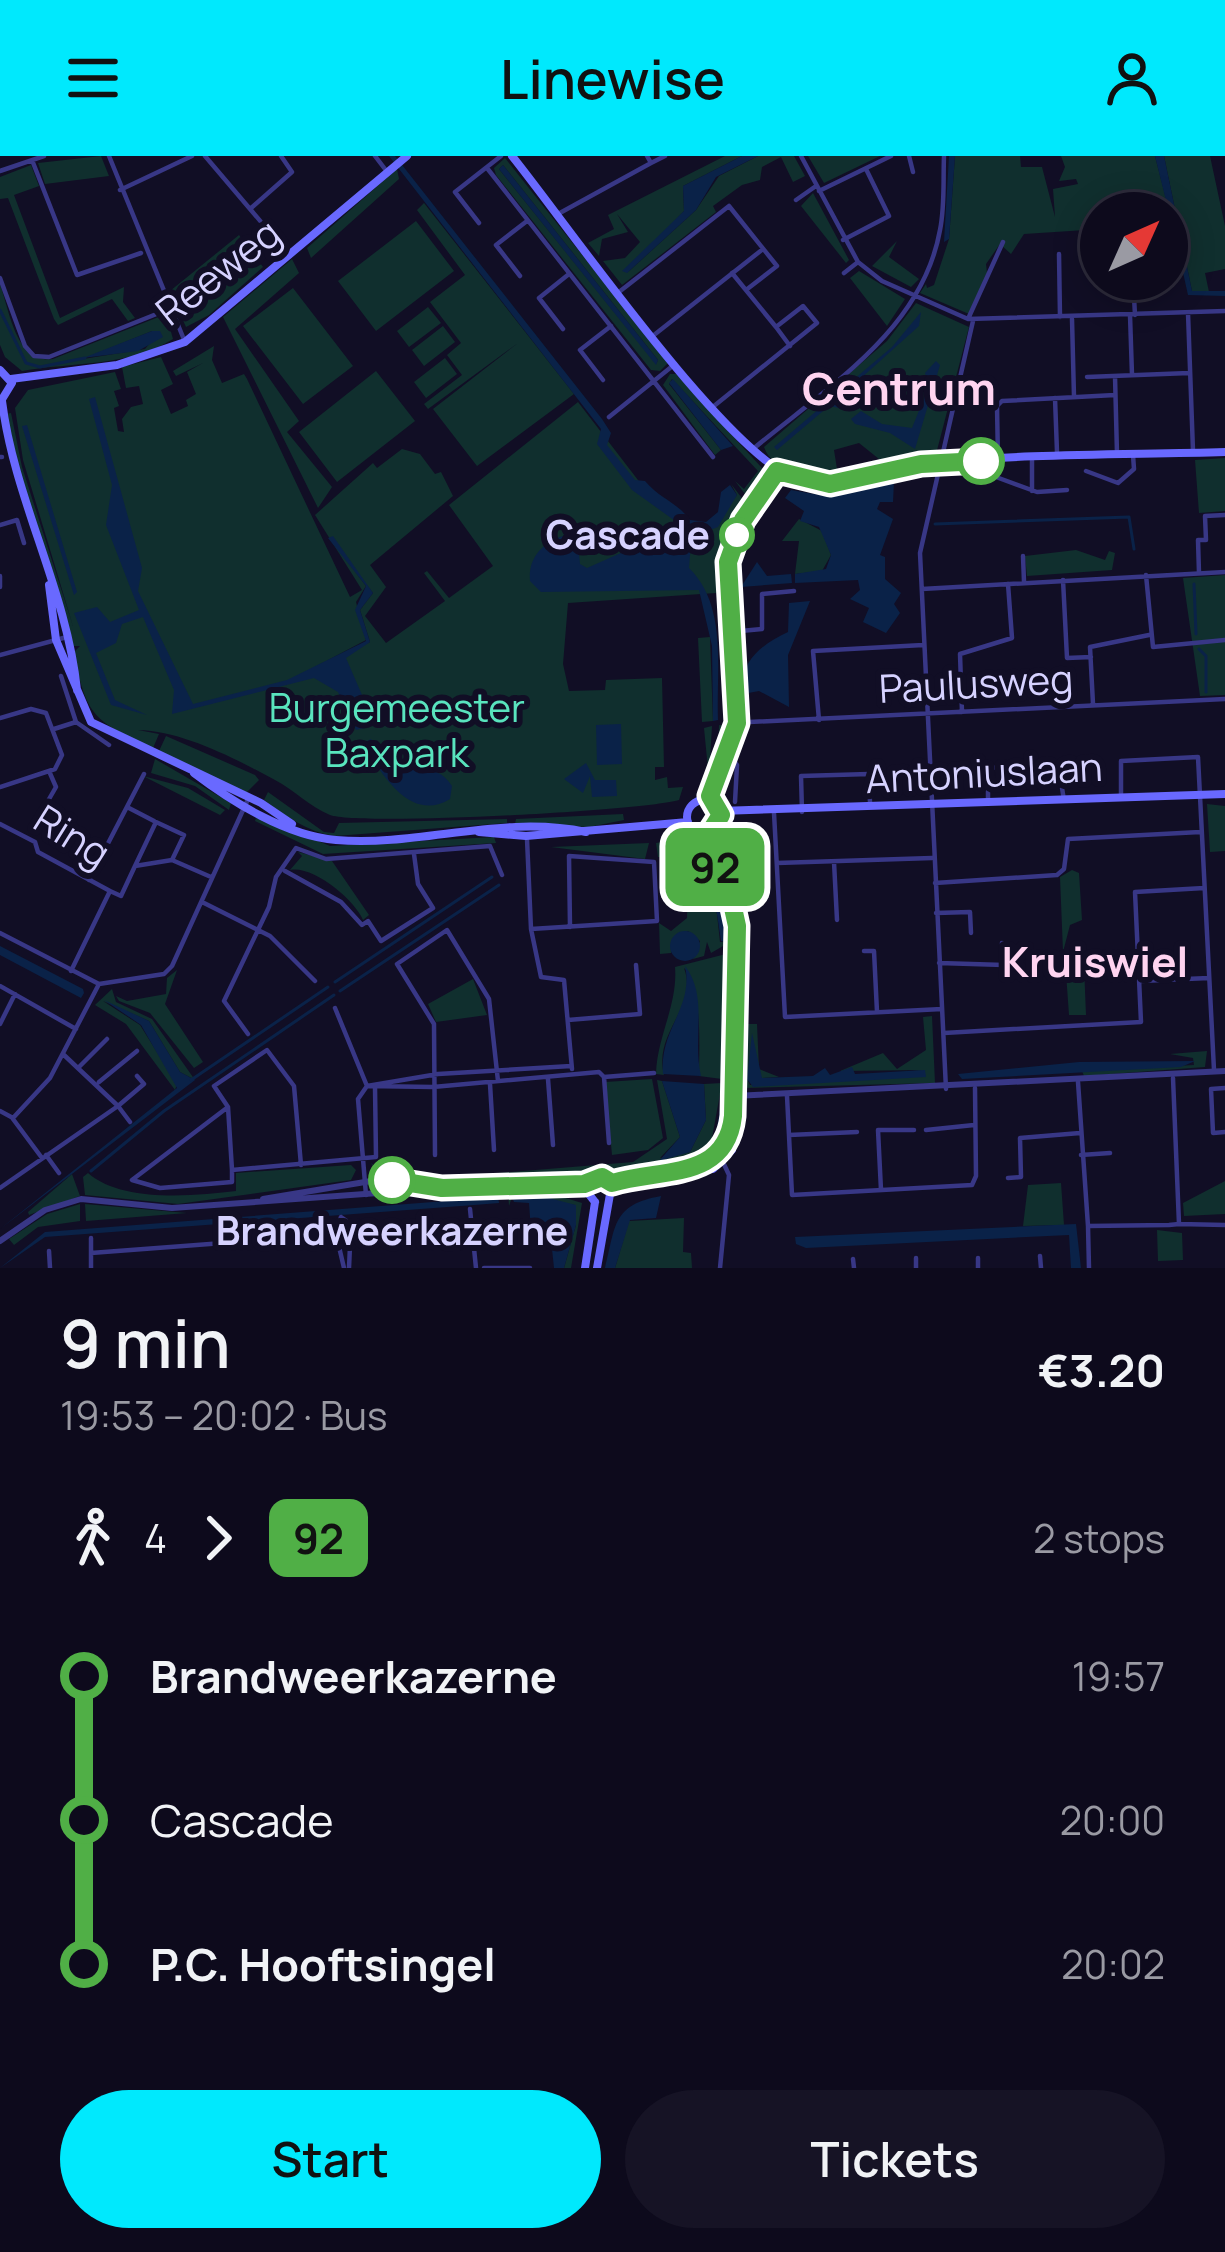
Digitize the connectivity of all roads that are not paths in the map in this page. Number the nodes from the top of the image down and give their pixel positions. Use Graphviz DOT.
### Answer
graph roads {
  1 [pos="44,156"];
  2 [pos="109,156"];
  3 [pos="192,156"];
  4 [pos="205,156"];
  5 [pos="281,156"];
  6 [pos="375,156"];
  7 [pos="501,156"];
  8 [pos="512,156"];
  9 [pos="665,156"];
  10 [pos="801,156"];
  11 [pos="891,156"];
  12 [pos="909,156"];
  13 [pos="944,156"];
  14 [pos="32,160"];
  15 [pos="649,160"];
  16 [pos="398,164"];
  17 [pos="487,168"];
  18 [pos="866,169"];
  19 [pos="0,171"];
  20 [pos="913,172"];
  21 [pos="818,189"];
  22 [pos="120,190"];
  23 [pos="796,200"];
  24 [pos="250,209"];
  25 [pos="558,214"];
  26 [pos="528,220"];
  27 [pos="479,223"];
  28 [pos="843,240"];
  29 [pos="1003,242"];
  30 [pos="763,249"];
  31 [pos="144,253"];
  32 [pos="1059,254"];
  33 [pos="290,256"];
  34 [pos="858,262"];
  35 [pos="732,273"];
  36 [pos="844,273"];
  37 [pos="570,274"];
  38 [pos="520,276"];
  39 [pos="0,278"];
  40 [pos="746,290"];
  41 [pos="619,292"];
  42 [pos="916,296"];
  43 [pos="1132,300"];
  44 [pos="169,309"];
  45 [pos="1225,311"];
  46 [pos="1188,313"];
  47 [pos="1132,315"];
  48 [pos="1060,316"];
  49 [pos="1072,316"];
  50 [pos="971,320"];
  51 [pos="611,326"];
  52 [pos="776,327"];
  53 [pos="563,329"];
  54 [pos="654,335"];
  55 [pos="185,343"];
  56 [pos="790,346"];
  57 [pos="676,363"];
  58 [pos="0,370"];
  59 [pos="1190,373"];
  60 [pos="1132,375"];
  61 [pos="1115,376"];
  62 [pos="1087,377"];
  63 [pos="603,380"];
  64 [pos="654,380"];
  65 [pos="12,383"];
  66 [pos="1114,395"];
  67 [pos="1074,397"];
  68 [pos="1055,398"];
  69 [pos="1,401"];
  70 [pos="712,407"];
  71 [pos="609,417"];
  72 [pos="2,423"];
  73 [pos="753,449"];
  74 [pos="1225,452"];
  75 [pos="1193,453"];
  76 [pos="1117,455"];
  77 [pos="1133,455"];
  78 [pos="713,457"];
  79 [pos="1058,458"];
  80 [pos="1032,459"];
  81 [pos="998,460"];
  82 [pos="939,463"];
  83 [pos="777,471"];
  84 [pos="1086,471"];
  85 [pos="996,477"];
  86 [pos="1067,490"];
  87 [pos="1032,491"];
  88 [pos="1225,515"];
  89 [pos="0,525"];
  90 [pos="24,543"];
  91 [pos="1023,556"];
  92 [pos="1225,572"];
  93 [pos="1199,573"];
  94 [pos="1146,575"];
  95 [pos="0,576"];
  96 [pos="1063,580"];
  97 [pos="1024,582"];
  98 [pos="1008,584"];
  99 [pos="0,587"];
  100 [pos="922,589"];
  101 [pos="794,591"];
  102 [pos="730,632"];
  103 [pos="1150,634"];
  104 [pos="62,639"];
  105 [pos="1225,640"];
  106 [pos="923,645"];
  107 [pos="0,655"];
  108 [pos="1091,657"];
  109 [pos="61,676"];
  110 [pos="1225,699"];
  111 [pos="1093,704"];
  112 [pos="962,712"];
  113 [pos="926,716"];
  114 [pos="0,718"];
  115 [pos="820,720"];
  116 [pos="76,722"];
  117 [pos="734,723"];
  118 [pos="54,729"];
  119 [pos="109,745"];
  120 [pos="729,753"];
  121 [pos="49,771"];
  122 [pos="143,774"];
  123 [pos="0,787"];
  124 [pos="1200,794"];
  125 [pos="1225,794"];
  126 [pos="1121,796"];
  127 [pos="1064,800"];
  128 [pos="247,801"];
  129 [pos="705,801"];
  130 [pos="735,802"];
  131 [pos="988,803"];
  132 [pos="929,806"];
  133 [pos="128,807"];
  134 [pos="871,809"];
  135 [pos="41,812"];
  136 [pos="802,812"];
  137 [pos="774,813"];
  138 [pos="720,815"];
  139 [pos="688,818"];
  140 [pos="156,822"];
  141 [pos="0,824"];
  142 [pos="526,831"];
  143 [pos="1202,832"];
  144 [pos="706,833"];
  145 [pos="1059,839"];
  146 [pos="1068,839"];
  147 [pos="414,852"];
  148 [pos="932,858"];
  149 [pos="172,860"];
  150 [pos="834,862"];
  151 [pos="777,863"];
  152 [pos="135,866"];
  153 [pos="285,871"];
  154 [pos="502,875"];
  155 [pos="212,878"];
  156 [pos="89,880"];
  157 [pos="935,883"];
  158 [pos="1205,888"];
  159 [pos="110,892"];
  160 [pos="202,902"];
  161 [pos="936,913"];
  162 [pos="837,920"];
  163 [pos="570,927"];
  164 [pos="258,928"];
  165 [pos="531,929"];
  166 [pos="0,933"];
  167 [pos="971,933"];
  168 [pos="1002,943"];
  169 [pos="864,951"];
  170 [pos="939,963"];
  171 [pos="636,965"];
  172 [pos="71,970"];
  173 [pos="1209,978"];
  174 [pos="315,981"];
  175 [pos="1139,981"];
  176 [pos="99,983"];
  177 [pos="0,986"];
  178 [pos="14,994"];
  179 [pos="335,1008"];
  180 [pos="69,1009"];
  181 [pos="942,1009"];
  182 [pos="877,1012"];
  183 [pos="568,1020"];
  184 [pos="63,1021"];
  185 [pos="0,1024"];
  186 [pos="76,1029"];
  187 [pos="944,1033"];
  188 [pos="248,1034"];
  189 [pos="107,1040"];
  190 [pos="137,1051"];
  191 [pos="64,1054"];
  192 [pos="80,1066"];
  193 [pos="572,1066"];
  194 [pos="496,1070"];
  195 [pos="1225,1071"];
  196 [pos="654,1073"];
  197 [pos="1214,1073"];
  198 [pos="438,1074"];
  199 [pos="572,1075"];
  200 [pos="137,1076"];
  201 [pos="604,1077"];
  202 [pos="548,1078"];
  203 [pos="1173,1078"];
  204 [pos="99,1082"];
  205 [pos="494,1082"];
  206 [pos="1078,1082"];
  207 [pos="367,1086"];
  208 [pos="375,1087"];
  209 [pos="434,1087"];
  210 [pos="975,1088"];
  211 [pos="1225,1088"];
  212 [pos="946,1089"];
  213 [pos="787,1096"];
  214 [pos="734,1099"];
  215 [pos="226,1104"];
  216 [pos="118,1106"];
  217 [pos="0,1111"];
  218 [pos="13,1118"];
  219 [pos="130,1122"];
  220 [pos="974,1125"];
  221 [pos="914,1130"];
  222 [pos="926,1130"];
  223 [pos="857,1132"];
  224 [pos="1080,1132"];
  225 [pos="1225,1132"];
  226 [pos="789,1135"];
  227 [pos="44,1143"];
  228 [pos="609,1143"];
  229 [pos="554,1145"];
  230 [pos="36,1150"];
  231 [pos="494,1150"];
  232 [pos="1111,1153"];
  233 [pos="435,1154"];
  234 [pos="1081,1155"];
  235 [pos="44,1156"];
  236 [pos="363,1160"];
  237 [pos="722,1160"];
  238 [pos="301,1166"];
  239 [pos="232,1170"];
  240 [pos="59,1173"];
  241 [pos="1008,1178"];
  242 [pos="365,1182"];
  243 [pos="613,1186"];
  244 [pos="589,1187"];
  245 [pos="0,1188"];
  246 [pos="442,1188"];
  247 [pos="880,1190"];
  248 [pos="366,1195"];
  249 [pos="252,1201"];
  250 [pos="596,1202"];
  251 [pos="607,1202"];
  252 [pos="470,1209"];
  253 [pos="472,1224"];
  254 [pos="1179,1224"];
  255 [pos="1225,1225"];
  256 [pos="1088,1226"];
  257 [pos="351,1233"];
  258 [pos="336,1234"];
  259 [pos="91,1238"];
  260 [pos="0,1241"];
  261 [pos="49,1251"];
  262 [pos="91,1253"];
  263 [pos="1040,1256"];
  264 [pos="916,1258"];
  265 [pos="978,1258"];
  266 [pos="853,1259"];
  267 [pos="50,1268"];
  268 [pos="91,1268"];
  269 [pos="346,1268"];
  270 [pos="480,1268"];
  271 [pos="530,1268"];
  272 [pos="585,1268"];
  273 [pos="597,1268"];
  274 [pos="719,1268"];
  275 [pos="854,1268"];
  276 [pos="916,1268"];
  277 [pos="978,1268"];
  278 [pos="1041,1268"];
  279 [pos="1089,1268"];
  1 -- 14 [label="street"];
  2 -- 22 [label="street"];
  3 -- 22 [label="street"];
  4 -- 24 [label="street"];
  5 -- 24 [label="street"];
  6 -- 16 [label="street"];
  7 -- 17 [label="street"];
  8 -- 25 [label="main road"];
  9 -- 15 [label="street"];
  10 -- 21 [label="street"];
  11 -- 18 [label="street"];
  12 -- 20 [label="street"];
  13 -- 42 [label="street"];
  14 -- 19 [label="street"];
  14 -- 31 [label="street"];
  15 -- 25 [label="street"];
  16 -- 33 [label="main road, Reeweg"];
  17 -- 26 [label="street"];
  17 -- 27 [label="street"];
  18 -- 21 [label="street"];
  18 -- 28 [label="street"];
  21 -- 23 [label="street"];
  21 -- 28 [label="street"];
  22 -- 31 [label="street"];
  24 -- 33 [label="street"];
  25 -- 41 [label="main road"];
  26 -- 37 [label="street"];
  26 -- 38 [label="street"];
  28 -- 34 [label="street"];
  29 -- 50 [label="street"];
  30 -- 35 [label="street"];
  30 -- 40 [label="street"];
  30 -- 41 [label="street"];
  31 -- 44 [label="street"];
  32 -- 48 [label="street"];
  33 -- 55 [label="main road, Reeweg"];
  34 -- 36 [label="street"];
  34 -- 42 [label="street"];
  35 -- 40 [label="street"];
  35 -- 54 [label="street"];
  37 -- 51 [label="street"];
  37 -- 53 [label="street"];
  39 -- 44 [label="street"];
  40 -- 52 [label="street"];
  41 -- 54 [label="main road"];
  42 -- 50 [label="street"];
  42 -- 73 [label="street"];
  43 -- 47 [label="street"];
  44 -- 55 [label="street"];
  45 -- 46 [label="street"];
  46 -- 47 [label="street"];
  46 -- 59 [label="street"];
  47 -- 49 [label="street"];
  47 -- 60 [label="street"];
  48 -- 49 [label="street"];
  48 -- 50 [label="street"];
  49 -- 67 [label="street"];
  50 -- 82 [label="street"];
  51 -- 63 [label="street"];
  51 -- 64 [label="street"];
  52 -- 56 [label="street"];
  52 -- 56 [label="street"];
  54 -- 57 [label="main road"];
  55 -- 65 [label="main road, Reeweg"];
  56 -- 70 [label="street"];
  57 -- 64 [label="street"];
  57 -- 70 [label="main road"];
  58 -- 65 [label="main road"];
  59 -- 60 [label="street"];
  59 -- 75 [label="street"];
  60 -- 61 [label="street"];
  61 -- 62 [label="street"];
  61 -- 66 [label="street"];
  64 -- 71 [label="street"];
  64 -- 78 [label="street"];
  65 -- 69 [label="main road"];
  66 -- 67 [label="street"];
  66 -- 76 [label="street"];
  67 -- 68 [label="street"];
  68 -- 79 [label="street"];
  68 -- 81 [label="street"];
  69 -- 72 [label="main road"];
  70 -- 73 [label="main road"];
  72 -- 104 [label="main road"];
  73 -- 83 [label="main road"];
  74 -- 75 [label="main road"];
  75 -- 77 [label="main road"];
  76 -- 77 [label="main road"];
  76 -- 79 [label="main road"];
  77 -- 84 [label="street"];
  79 -- 80 [label="main road"];
  80 -- 81 [label="main road"];
  80 -- 87 [label="street"];
  81 -- 82 [label="main road"];
  82 -- 83 [label="main road"];
  82 -- 100 [label="street"];
  83 -- 102 [label="street"];
  85 -- 87 [label="street"];
  86 -- 87 [label="street"];
  88 -- 93 [label="street"];
  89 -- 90 [label="street"];
  91 -- 97 [label="street"];
  92 -- 93 [label="street"];
  93 -- 94 [label="street"];
  94 -- 96 [label="street"];
  94 -- 103 [label="street"];
  95 -- 99 [label="street"];
  96 -- 97 [label="street"];
  96 -- 108 [label="street"];
  97 -- 98 [label="street"];
  98 -- 100 [label="street"];
  98 -- 112 [label="street"];
  100 -- 106 [label="street"];
  101 -- 102 [label="street"];
  102 -- 117 [label="street"];
  103 -- 105 [label="street"];
  103 -- 108 [label="street"];
  104 -- 107 [label="street"];
  104 -- 128 [label="main road"];
  106 -- 113 [label="street"];
  106 -- 115 [label="street"];
  108 -- 111 [label="street"];
  109 -- 116 [label="street"];
  110 -- 111 [label="street, Paulusweg"];
  111 -- 112 [label="street, Paulusweg"];
  112 -- 113 [label="street, Paulusweg"];
  113 -- 115 [label="street, Paulusweg"];
  113 -- 132 [label="street"];
  114 -- 118 [label="street"];
  115 -- 117 [label="street, Paulusweg"];
  116 -- 118 [label="street"];
  116 -- 119 [label="street"];
  117 -- 120 [label="street"];
  118 -- 121 [label="street"];
  120 -- 129 [label="street"];
  120 -- 130 [label="street"];
  121 -- 123 [label="street"];
  121 -- 135 [label="street"];
  122 -- 133 [label="street"];
  124 -- 125 [label="main road, Antoniuslaan"];
  124 -- 126 [label="main road, Antoniuslaan"];
  124 -- 126 [label="street"];
  124 -- 143 [label="street"];
  126 -- 127 [label="main road, Antoniuslaan"];
  127 -- 131 [label="main road, Antoniuslaan"];
  127 -- 131 [label="street"];
  128 -- 142 [label="main road"];
  128 -- 155 [label="street"];
  129 -- 138 [label="main road"];
  129 -- 139 [label="main road"];
  131 -- 132 [label="main road, Antoniuslaan"];
  132 -- 134 [label="main road, Antoniuslaan"];
  132 -- 148 [label="street"];
  133 -- 140 [label="street"];
  133 -- 156 [label="street"];
  134 -- 136 [label="main road, Antoniuslaan"];
  134 -- 136 [label="street"];
  136 -- 137 [label="main road, Antoniuslaan"];
  137 -- 138 [label="main road, Antoniuslaan"];
  137 -- 151 [label="street"];
  138 -- 144 [label="main road"];
  139 -- 142 [label="main road"];
  139 -- 144 [label="main road"];
  140 -- 149 [label="street"];
  140 -- 152 [label="street"];
  141 -- 156 [label="street, Ring"];
  142 -- 165 [label="street"];
  143 -- 146 [label="street"];
  143 -- 158 [label="street"];
  144 -- 214 [label="main road"];
  145 -- 146 [label="street"];
  146 -- 157 [label="street"];
  147 -- 153 [label="street"];
  147 -- 153 [label="street"];
  147 -- 154 [label="street"];
  148 -- 150 [label="street"];
  148 -- 157 [label="street"];
  149 -- 152 [label="street"];
  149 -- 155 [label="street"];
  150 -- 151 [label="street"];
  150 -- 162 [label="street"];
  151 -- 182 [label="street"];
  152 -- 159 [label="street"];
  153 -- 164 [label="street"];
  155 -- 160 [label="street"];
  156 -- 159 [label="street, Ring"];
  157 -- 161 [label="street"];
  158 -- 173 [label="street"];
  158 -- 175 [label="street"];
  159 -- 172 [label="street, Ring"];
  160 -- 164 [label="street"];
  160 -- 176 [label="street"];
  161 -- 167 [label="street"];
  161 -- 170 [label="street"];
  163 -- 163 [label="street"];
  163 -- 165 [label="street"];
  164 -- 174 [label="street"];
  164 -- 188 [label="street"];
  165 -- 183 [label="street"];
  166 -- 172 [label="street"];
  168 -- 170 [label="street"];
  169 -- 182 [label="street"];
  170 -- 181 [label="street"];
  171 -- 183 [label="street"];
  172 -- 176 [label="street"];
  173 -- 175 [label="street"];
  173 -- 197 [label="street"];
  175 -- 187 [label="street"];
  176 -- 186 [label="street"];
  177 -- 178 [label="street"];
  178 -- 184 [label="street"];
  178 -- 185 [label="street"];
  179 -- 207 [label="street"];
  180 -- 184 [label="street"];
  181 -- 182 [label="street"];
  181 -- 187 [label="street"];
  183 -- 193 [label="street"];
  184 -- 186 [label="street"];
  186 -- 191 [label="street"];
  187 -- 212 [label="street"];
  189 -- 192 [label="street"];
  190 -- 204 [label="street"];
  191 -- 192 [label="street"];
  191 -- 218 [label="street"];
  192 -- 204 [label="street"];
  193 -- 194 [label="street"];
  193 -- 199 [label="street"];
  194 -- 198 [label="street"];
  194 -- 198 [label="street"];
  194 -- 205 [label="street"];
  195 -- 197 [label="street"];
  196 -- 201 [label="street"];
  197 -- 203 [label="street"];
  198 -- 207 [label="street"];
  198 -- 209 [label="street"];
  199 -- 201 [label="street"];
  199 -- 202 [label="street"];
  200 -- 216 [label="street"];
  201 -- 228 [label="street"];
  202 -- 205 [label="street"];
  202 -- 229 [label="street"];
  203 -- 206 [label="street"];
  203 -- 254 [label="street"];
  204 -- 216 [label="street"];
  205 -- 209 [label="street"];
  205 -- 231 [label="street"];
  206 -- 210 [label="street"];
  206 -- 224 [label="street"];
  207 -- 208 [label="street"];
  207 -- 236 [label="street"];
  208 -- 209 [label="street"];
  208 -- 236 [label="street"];
  209 -- 233 [label="street"];
  210 -- 212 [label="street"];
  210 -- 220 [label="street"];
  211 -- 225 [label="street"];
  212 -- 213 [label="street"];
  213 -- 214 [label="street"];
  213 -- 226 [label="street"];
  214 -- 237 [label="main road"];
  215 -- 238 [label="street"];
  215 -- 239 [label="street"];
  215 -- 239 [label="street"];
  216 -- 219 [label="street"];
  216 -- 235 [label="street"];
  217 -- 218 [label="street"];
  218 -- 230 [label="street"];
  220 -- 222 [label="street"];
  220 -- 247 [label="street"];
  221 -- 247 [label="street"];
  223 -- 226 [label="street"];
  224 -- 234 [label="street"];
  224 -- 241 [label="street"];
  226 -- 247 [label="street"];
  227 -- 230 [label="street"];
  230 -- 235 [label="street"];
  232 -- 234 [label="street"];
  234 -- 256 [label="street"];
  235 -- 240 [label="street"];
  235 -- 245 [label="street"];
  236 -- 238 [label="street"];
  236 -- 242 [label="street"];
  237 -- 243 [label="main road"];
  237 -- 274 [label="street"];
  238 -- 239 [label="street"];
  242 -- 246 [label="street"];
  242 -- 248 [label="street"];
  242 -- 249 [label="street"];
  243 -- 244 [label="main road"];
  243 -- 251 [label="main road"];
  244 -- 246 [label="street"];
  244 -- 250 [label="main road"];
  246 -- 248 [label="street"];
  248 -- 249 [label="street"];
  249 -- 260 [label="street"];
  250 -- 251 [label="main road"];
  250 -- 272 [label="main road"];
  251 -- 273 [label="main road"];
  252 -- 253 [label="street"];
  253 -- 257 [label="street"];
  253 -- 270 [label="street"];
  254 -- 255 [label="street"];
  254 -- 256 [label="street"];
  256 -- 279 [label="street"];
  257 -- 258 [label="street"];
  257 -- 258 [label="street"];
  257 -- 269 [label="street"];
  258 -- 262 [label="street"];
  258 -- 269 [label="street"];
  259 -- 262 [label="street"];
  261 -- 267 [label="street"];
  262 -- 268 [label="street"];
  263 -- 278 [label="street"];
  264 -- 276 [label="street"];
  265 -- 277 [label="street"];
  266 -- 275 [label="street"];
  270 -- 271 [label="street"];
}
